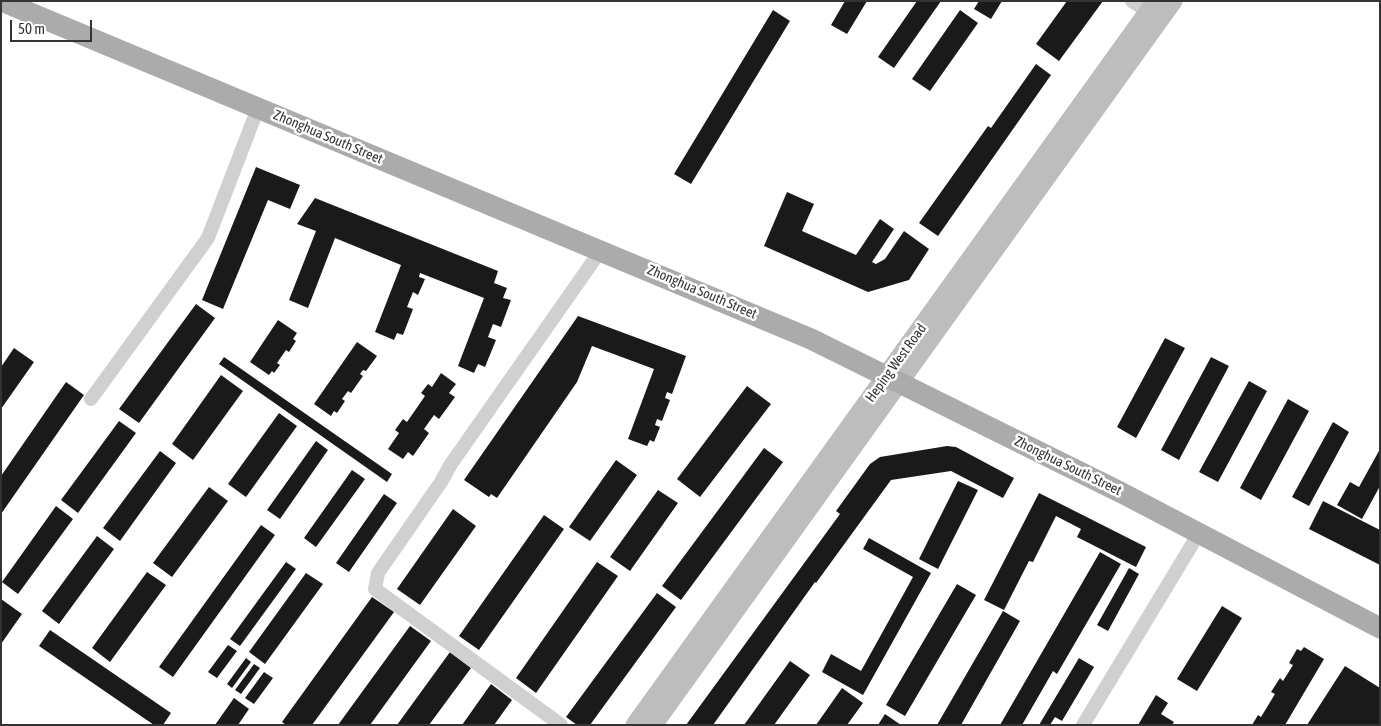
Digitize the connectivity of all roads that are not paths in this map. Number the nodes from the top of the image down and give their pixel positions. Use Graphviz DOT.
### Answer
graph roads {
  1 [pos="37,1"];
  2 [pos="1132,1"];
  3 [pos="1173,1"];
  4 [pos="4,2"];
  5 [pos="1152,6"];
  6 [pos="258,108"];
  7 [pos="601,250"];
  8 [pos="897,374"];
  9 [pos="91,399"];
  10 [pos="1199,533"];
  11 [pos="1380,613"];
  12 [pos="1380,628"];
  13 [pos="561,725"];
  14 [pos="635,725"];
  15 [pos="653,725"];
  16 [pos="1082,725"];
  1 -- 8 [label="main road, Zhonghua South Street"];
  2 -- 5 [label="street"];
  3 -- 8 [label="main road, Heping West Road"];
  4 -- 6 [label="main road, Zhonghua South Street"];
  5 -- 8 [label="main road, Heping West Road"];
  6 -- 7 [label="main road, Zhonghua South Street"];
  6 -- 9 [label="street"];
  7 -- 8 [label="main road, Zhonghua South Street"];
  7 -- 13 [label="street"];
  8 -- 10 [label="main road, Zhonghua South Street"];
  8 -- 11 [label="main road, Zhonghua South Street"];
  8 -- 14 [label="main road, Heping West Road"];
  8 -- 15 [label="main road, Heping West Road"];
  10 -- 12 [label="main road, Zhonghua South Street"];
  10 -- 16 [label="street"];
}
